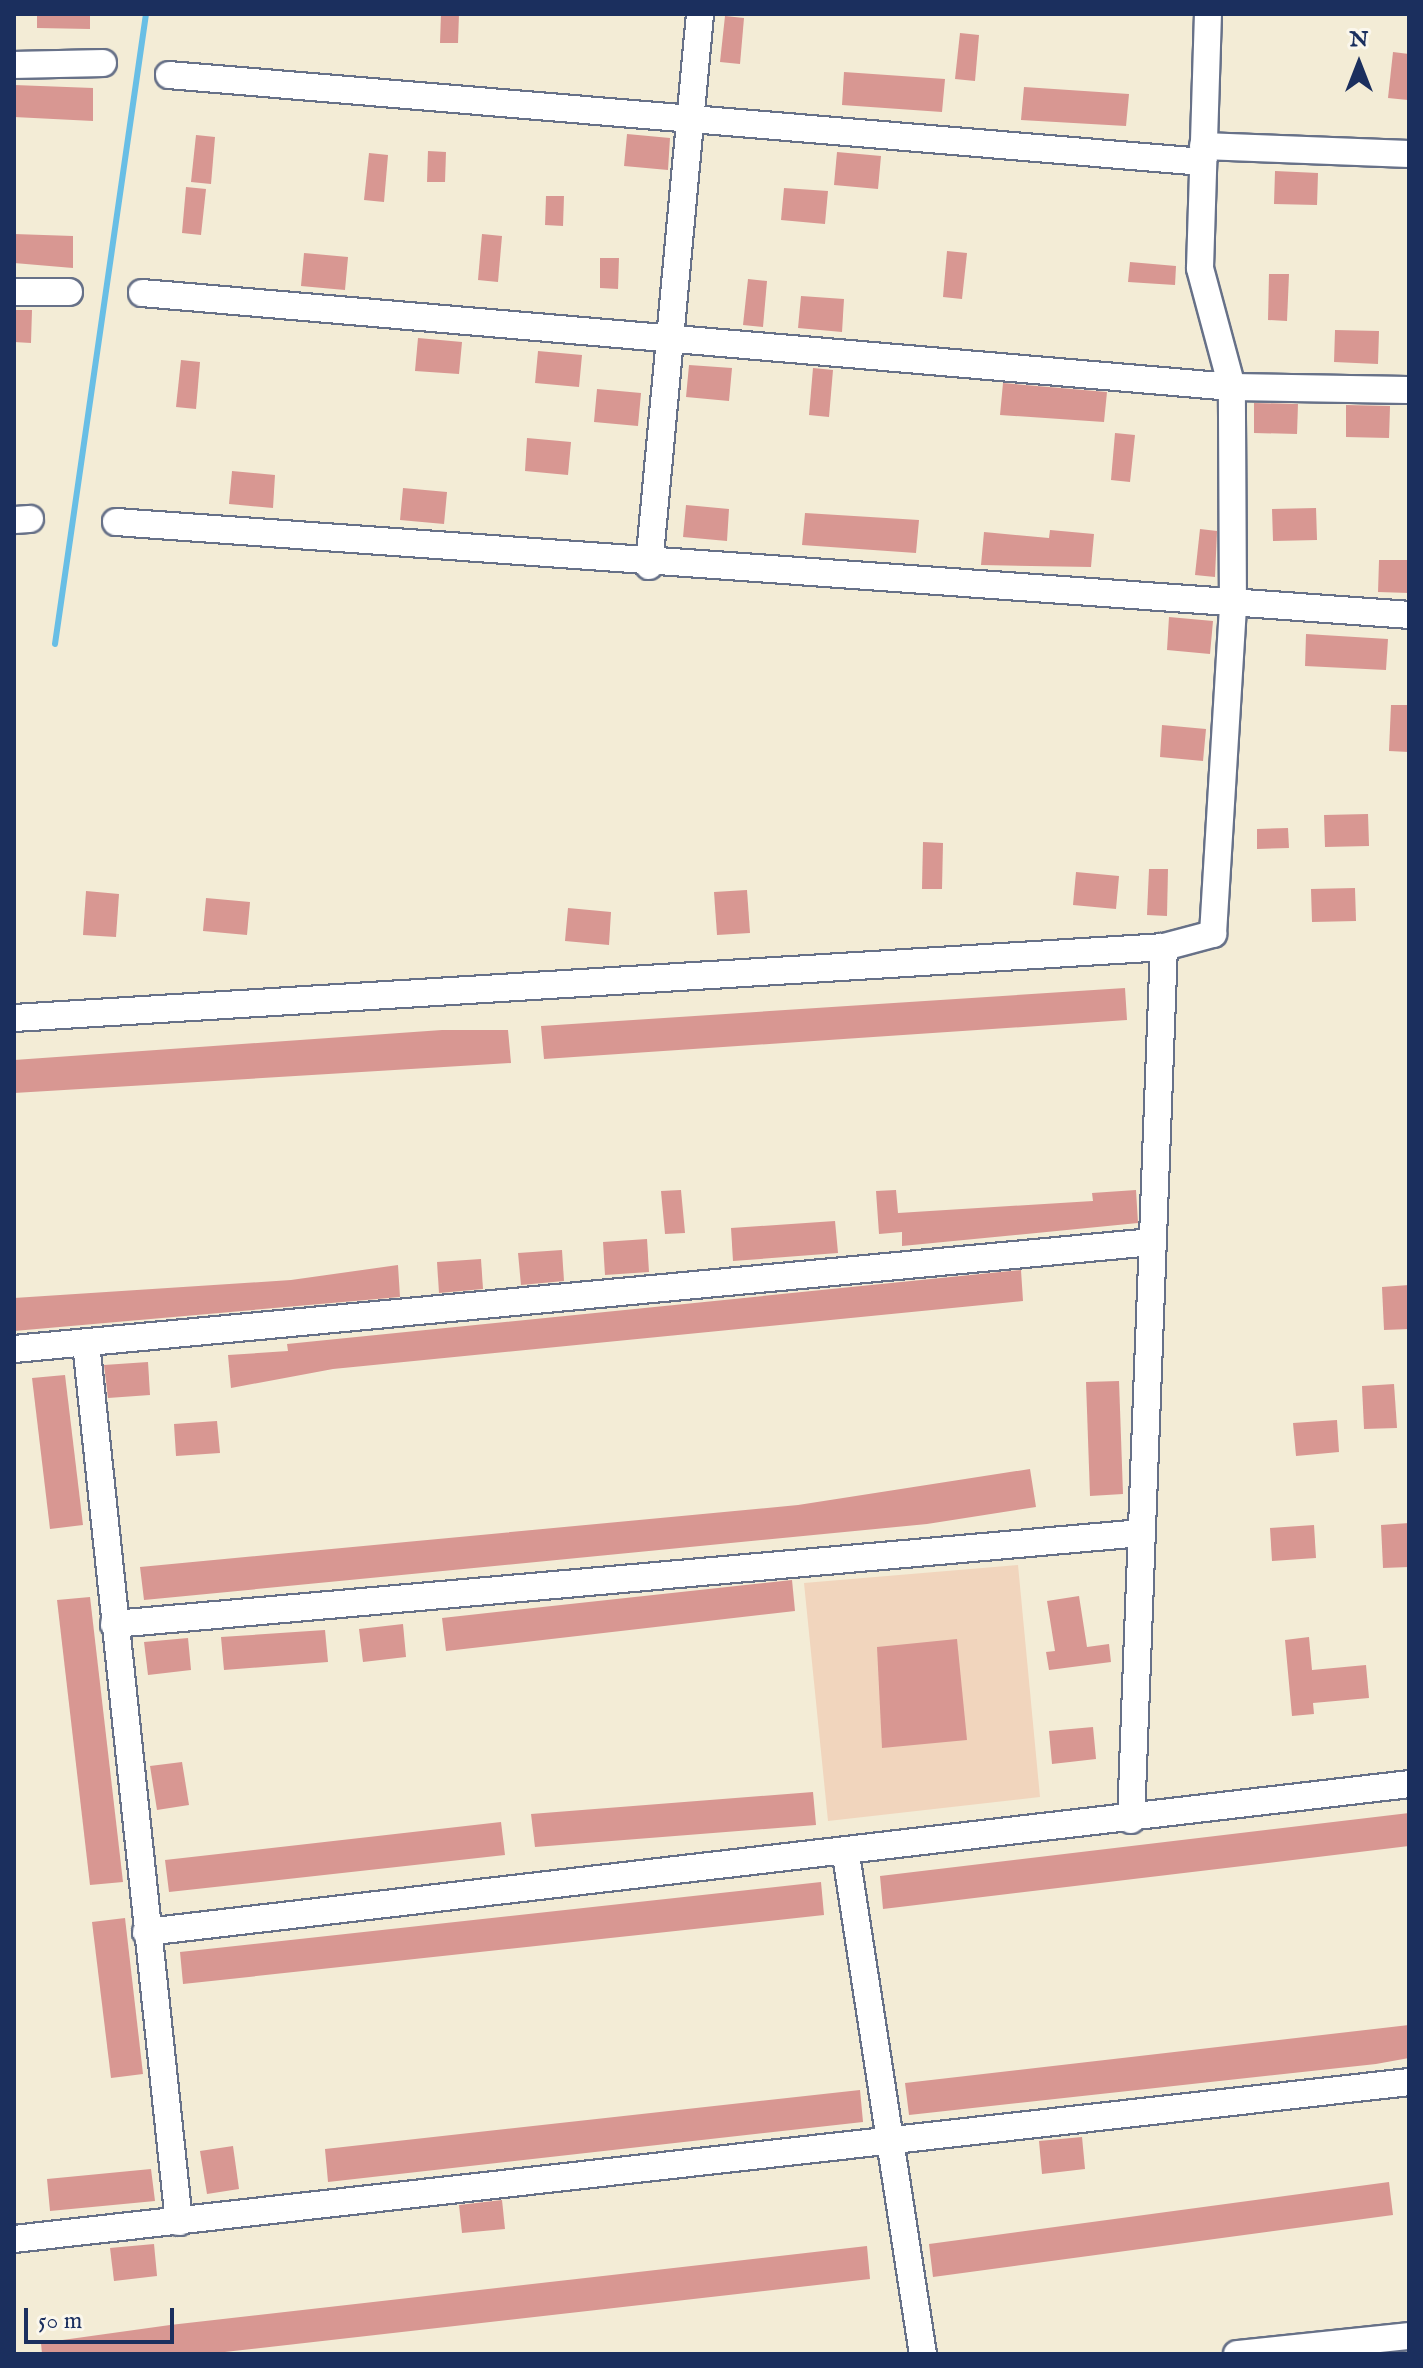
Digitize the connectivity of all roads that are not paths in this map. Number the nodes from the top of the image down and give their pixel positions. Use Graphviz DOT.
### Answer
graph roads {
  1 [pos="700,14"];
  2 [pos="1208,14"];
  3 [pos="103,63"];
  4 [pos="14,65"];
  5 [pos="169,75"];
  6 [pos="691,118"];
  7 [pos="1203,154"];
  8 [pos="1409,154"];
  9 [pos="14,292"];
  10 [pos="69,292"];
  11 [pos="142,293"];
  12 [pos="668,338"];
  13 [pos="1232,387"];
  14 [pos="1409,390"];
  15 [pos="116,522"];
  16 [pos="649,566"];
  17 [pos="1233,608"];
  18 [pos="1409,615"];
  19 [pos="1164,947"];
  20 [pos="14,1018"];
  21 [pos="1153,1242"];
  22 [pos="86,1343"];
  23 [pos="14,1349"];
  24 [pos="1142,1533"];
  25 [pos="114,1624"];
  26 [pos="1409,1784"];
  27 [pos="1131,1820"];
  28 [pos="846,1855"];
  29 [pos="146,1932"];
  30 [pos="1409,2082"];
  31 [pos="891,2143"];
  32 [pos="179,2222"];
  33 [pos="14,2239"];
  34 [pos="1409,2336"];
  35 [pos="923,2354"];
  36 [pos="1237,2354"];
  1 -- 6 [label="street"];
  2 -- 7 [label="street"];
  3 -- 4 [label="street"];
  5 -- 6 [label="street"];
  6 -- 7 [label="street"];
  6 -- 12 [label="street"];
  7 -- 8 [label="street"];
  7 -- 13 [label="street"];
  9 -- 10 [label="street"];
  11 -- 12 [label="street"];
  12 -- 13 [label="street"];
  12 -- 16 [label="street"];
  13 -- 14 [label="street"];
  13 -- 17 [label="street"];
  15 -- 16 [label="street"];
  16 -- 17 [label="street"];
  17 -- 18 [label="street"];
  17 -- 19 [label="street"];
  19 -- 20 [label="street"];
  19 -- 21 [label="street"];
  21 -- 22 [label="street"];
  21 -- 24 [label="street"];
  22 -- 23 [label="street"];
  22 -- 25 [label="street"];
  24 -- 25 [label="street"];
  24 -- 27 [label="street"];
  25 -- 29 [label="street"];
  26 -- 27 [label="street"];
  27 -- 28 [label="street"];
  28 -- 29 [label="street"];
  28 -- 31 [label="street"];
  29 -- 32 [label="street"];
  30 -- 31 [label="street"];
  31 -- 32 [label="street"];
  31 -- 35 [label="street"];
  32 -- 33 [label="street"];
  34 -- 36 [label="street"];
}
